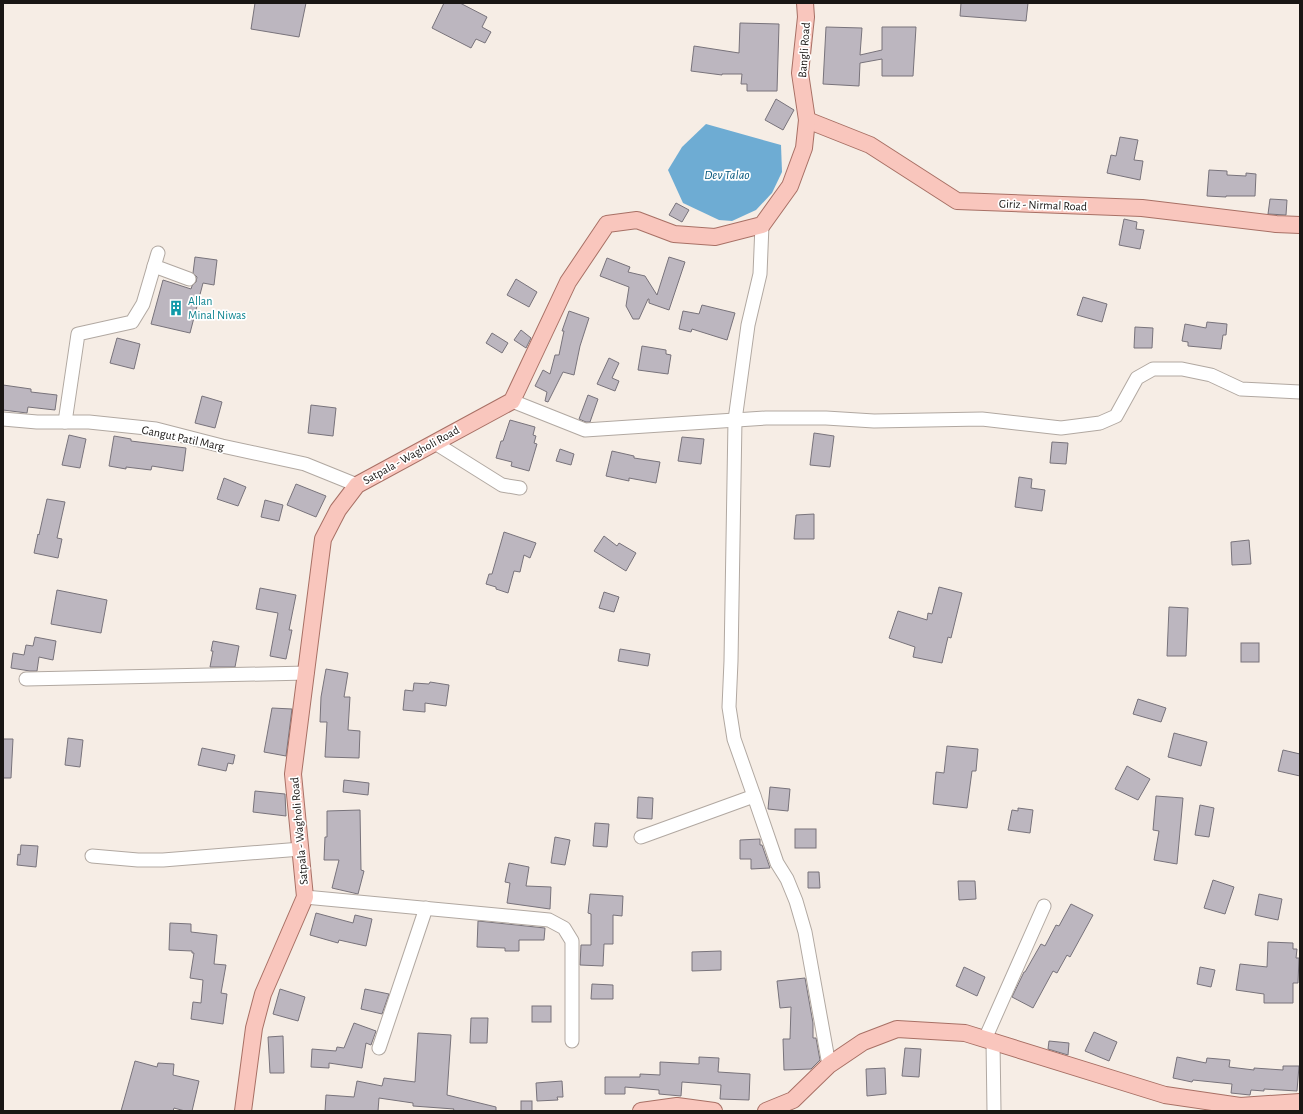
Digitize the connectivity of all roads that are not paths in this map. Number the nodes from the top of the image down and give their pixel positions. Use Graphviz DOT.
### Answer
graph roads {
  1 [pos="805,3"];
  2 [pos="806,120"];
  3 [pos="762,224"];
  4 [pos="1300,225"];
  5 [pos="158,253"];
  6 [pos="154,266"];
  7 [pos="189,279"];
  8 [pos="1300,392"];
  9 [pos="512,401"];
  10 [pos="3,419"];
  11 [pos="735,420"];
  12 [pos="65,422"];
  13 [pos="435,443"];
  14 [pos="357,485"];
  15 [pos="520,488"];
  16 [pos="307,673"];
  17 [pos="26,679"];
  18 [pos="754,796"];
  19 [pos="641,837"];
  20 [pos="301,849"];
  21 [pos="92,856"];
  22 [pos="305,898"];
  23 [pos="1044,906"];
  24 [pos="426,908"];
  25 [pos="572,1041"];
  26 [pos="989,1041"];
  27 [pos="379,1048"];
  28 [pos="829,1065"];
  29 [pos="1300,1102"];
  30 [pos="243,1111"];
  31 [pos="641,1111"];
  32 [pos="714,1111"];
  33 [pos="766,1111"];
  34 [pos="994,1111"];
  1 -- 2 [label="main road, Bangli Road"];
  2 -- 3 [label="main road"];
  2 -- 4 [label="main road, Giriz - Nirmal Road"];
  3 -- 9 [label="main road"];
  3 -- 11 [label="street"];
  5 -- 6 [label="street"];
  6 -- 7 [label="street"];
  6 -- 12 [label="street"];
  8 -- 11 [label="street"];
  9 -- 11 [label="street"];
  9 -- 13 [label="main road, Satpala - Wagholi Road"];
  10 -- 12 [label="street, Gangut Patil Marg"];
  11 -- 18 [label="street"];
  12 -- 14 [label="street, Gangut Patil Marg"];
  13 -- 14 [label="main road, Satpala - Wagholi Road"];
  13 -- 15 [label="street"];
  14 -- 16 [label="main road, Satpala - Wagholi Road"];
  16 -- 17 [label="street"];
  16 -- 20 [label="main road, Satpala - Wagholi Road"];
  18 -- 19 [label="street"];
  18 -- 28 [label="street"];
  20 -- 21 [label="street"];
  20 -- 22 [label="main road, Satpala - Wagholi Road"];
  22 -- 24 [label="street"];
  22 -- 30 [label="main road, Satpala - Wagholi Road"];
  23 -- 26 [label="street"];
  24 -- 25 [label="street"];
  24 -- 27 [label="street"];
  26 -- 28 [label="main road"];
  26 -- 29 [label="main road"];
  26 -- 34 [label="street"];
  28 -- 33 [label="main road"];
  31 -- 32 [label="main road"];
}
